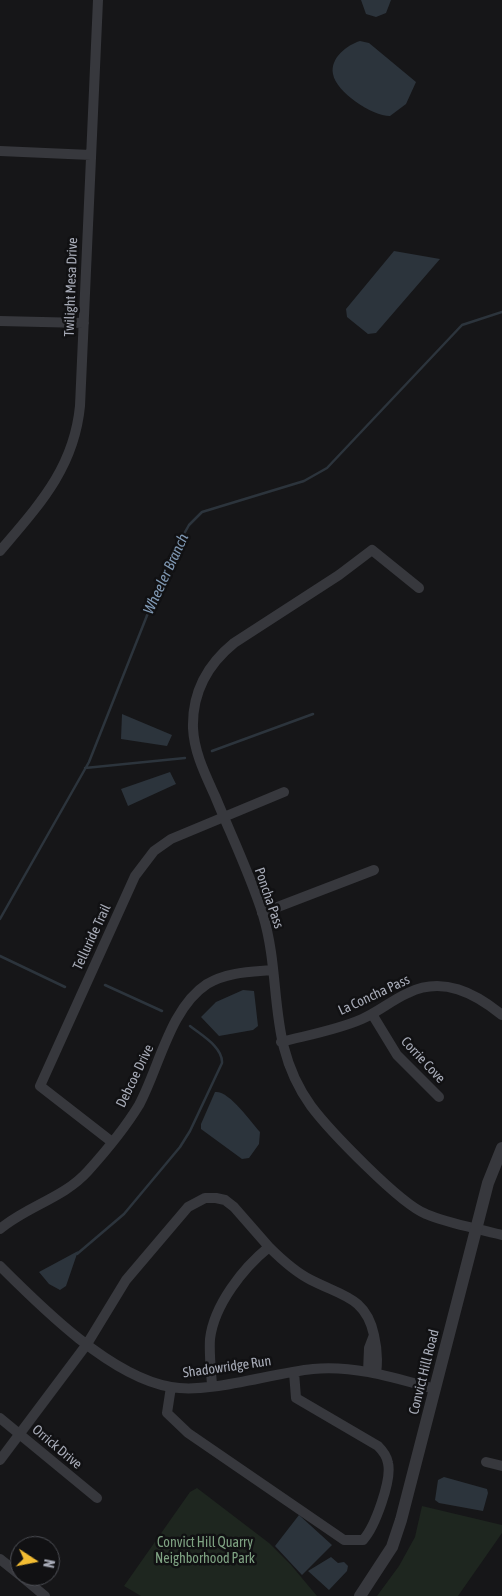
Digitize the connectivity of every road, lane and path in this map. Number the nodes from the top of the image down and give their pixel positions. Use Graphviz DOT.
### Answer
graph roads {
  1 [pos="98,0"];
  2 [pos="0,151"];
  3 [pos="91,155"];
  4 [pos="0,321"];
  5 [pos="84,323"];
  6 [pos="0,550"];
  7 [pos="419,588"];
  8 [pos="284,792"];
  9 [pos="223,816"];
  10 [pos="374,870"];
  11 [pos="262,913"];
  12 [pos="272,970"];
  13 [pos="372,1014"];
  14 [pos="502,1015"];
  15 [pos="282,1042"];
  16 [pos="439,1098"];
  17 [pos="112,1142"];
  18 [pos="502,1148"];
  19 [pos="476,1227"];
  20 [pos="0,1228"];
  21 [pos="502,1234"];
  22 [pos="269,1247"];
  23 [pos="0,1266"];
  24 [pos="87,1344"];
  25 [pos="294,1372"];
  26 [pos="372,1372"];
  27 [pos="212,1386"];
  28 [pos="171,1387"];
  29 [pos="435,1389"];
  30 [pos="0,1418"];
  31 [pos="20,1434"];
  32 [pos="0,1460"];
  33 [pos="486,1462"];
  34 [pos="502,1466"];
  35 [pos="97,1498"];
  36 [pos="0,1559"];
  37 [pos="10,1568"];
  38 [pos="33,1586"];
  39 [pos="46,1596"];
  40 [pos="360,1596"];
  1 -- 3 [label="street, Twilight Mesa Drive"];
  2 -- 3 [label="street"];
  3 -- 5 [label="street, Twilight Mesa Drive"];
  4 -- 5 [label="street"];
  5 -- 6 [label="street, Twilight Mesa Drive"];
  7 -- 9 [label="street, Poncha Pass"];
  8 -- 9 [label="street, Telluride Trail"];
  9 -- 11 [label="street, Poncha Pass"];
  9 -- 17 [label="street, Telluride Trail"];
  10 -- 11 [label="street"];
  11 -- 12 [label="street, Poncha Pass"];
  12 -- 15 [label="street, Poncha Pass"];
  12 -- 17 [label="street, Debcoe Drive"];
  13 -- 14 [label="street, La Concha Pass"];
  13 -- 15 [label="street, La Concha Pass"];
  13 -- 16 [label="street, Corrie Cove"];
  15 -- 19 [label="street, Poncha Pass"];
  17 -- 20 [label="street, Debcoe Drive"];
  18 -- 19 [label="street, Convict Hill Road"];
  19 -- 21 [label="street, Poncha Pass"];
  19 -- 29 [label="street, Convict Hill Road"];
  22 -- 24 [label="street"];
  22 -- 26 [label="street"];
  22 -- 27 [label="street"];
  23 -- 24 [label="street, Shadowridge Run"];
  24 -- 28 [label="street, Shadowridge Run"];
  24 -- 31 [label="street"];
  25 -- 26 [label="street, Shadowridge Run"];
  25 -- 27 [label="street, Shadowridge Run"];
  25 -- 28 [label="street"];
  26 -- 29 [label="street, Shadowridge Run"];
  27 -- 28 [label="street, Shadowridge Run"];
  29 -- 40 [label="street, Convict Hill Road"];
  30 -- 31 [label="street, Orrick Drive"];
  31 -- 32 [label="street"];
  31 -- 35 [label="street, Orrick Drive"];
  33 -- 34 [label="street"];
  36 -- 37 [label="street"];
  38 -- 39 [label="street"];
}
